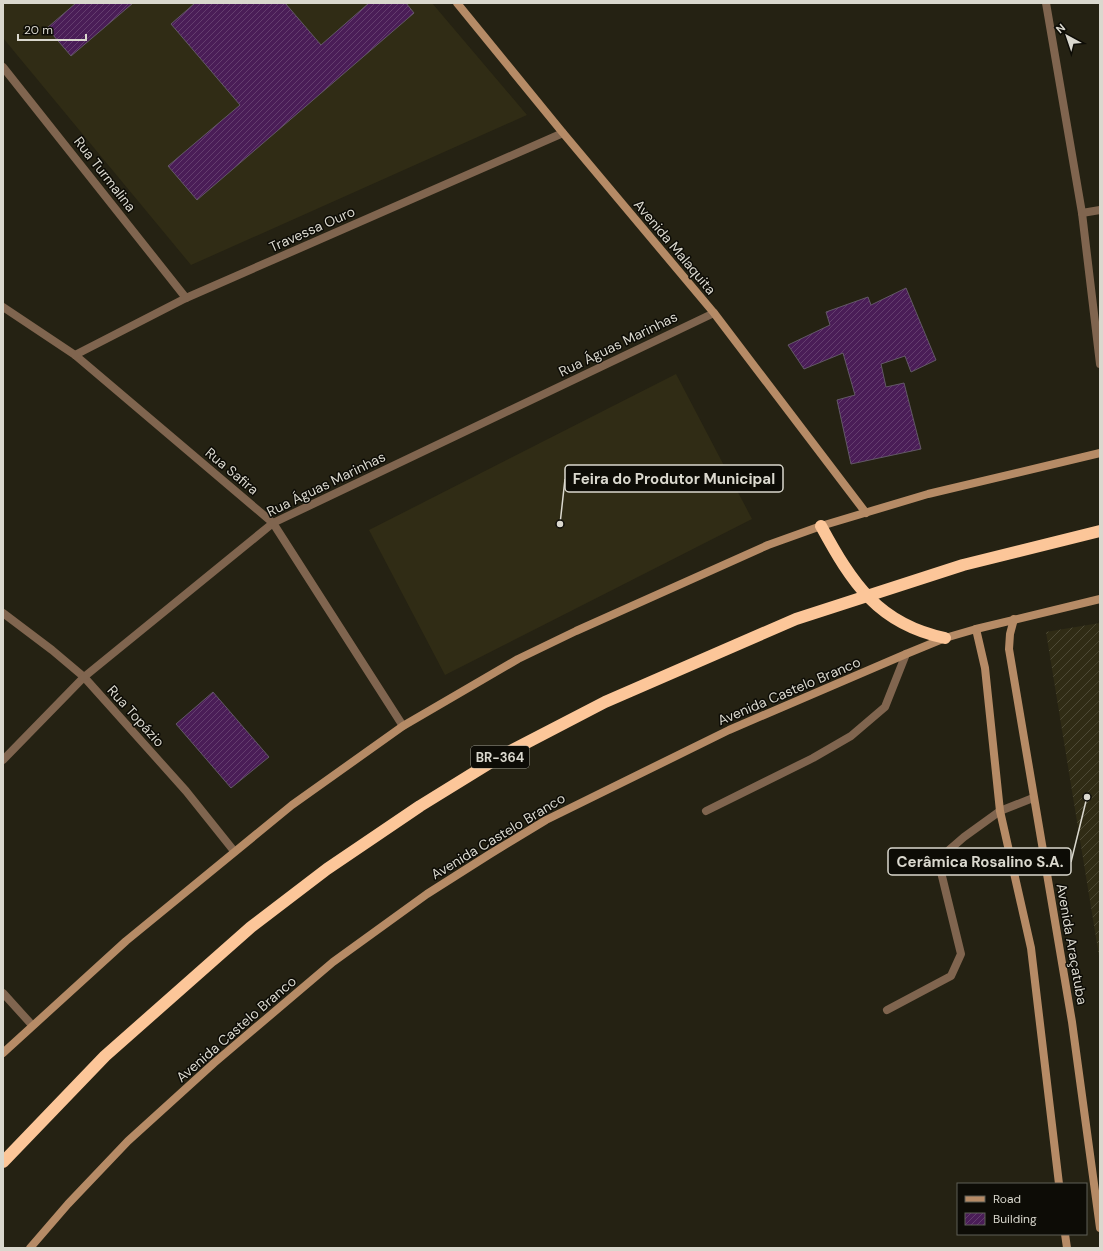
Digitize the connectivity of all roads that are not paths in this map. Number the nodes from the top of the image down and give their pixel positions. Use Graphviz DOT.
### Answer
graph roads {
  1 [pos="457,3"];
  2 [pos="1046,3"];
  3 [pos="3,67"];
  4 [pos="563,133"];
  5 [pos="1100,210"];
  6 [pos="1082,213"];
  7 [pos="186,298"];
  8 [pos="3,306"];
  9 [pos="714,313"];
  10 [pos="75,355"];
  11 [pos="1100,364"];
  12 [pos="1100,453"];
  13 [pos="866,513"];
  14 [pos="273,523"];
  15 [pos="821,526"];
  16 [pos="1100,531"];
  17 [pos="867,596"];
  18 [pos="1100,599"];
  19 [pos="3,613"];
  20 [pos="1014,619"];
  21 [pos="976,629"];
  22 [pos="945,638"];
  23 [pos="906,654"];
  24 [pos="84,677"];
  25 [pos="403,726"];
  26 [pos="3,760"];
  27 [pos="1033,798"];
  28 [pos="706,810"];
  29 [pos="1000,811"];
  30 [pos="234,851"];
  31 [pos="3,993"];
  32 [pos="887,1010"];
  33 [pos="32,1025"];
  34 [pos="3,1053"];
  35 [pos="3,1162"];
  36 [pos="1059,1183"];
  37 [pos="1100,1228"];
  38 [pos="1065,1235"];
  39 [pos="30,1248"];
  40 [pos="1067,1248"];
  1 -- 4 [label="main road, Avenida Malaquita"];
  2 -- 6 [label="street"];
  3 -- 7 [label="street, Rua Turmalina"];
  4 -- 7 [label="street, Travessa Ouro"];
  4 -- 9 [label="main road, Avenida Malaquita"];
  5 -- 6 [label="street"];
  6 -- 11 [label="street"];
  7 -- 10 [label="street, Travessa Ouro"];
  8 -- 10 [label="street, Rua Safira"];
  9 -- 13 [label="main road, Avenida Malaquita"];
  9 -- 14 [label="street, Rua Águas Marinhas"];
  10 -- 14 [label="street, Rua Safira"];
  12 -- 13 [label="main road"];
  13 -- 15 [label="main road"];
  14 -- 24 [label="street, Rua Águas Marinhas"];
  14 -- 25 [label="street, Rua Safira"];
  15 -- 17 [label="highway"];
  15 -- 25 [label="main road"];
  16 -- 17 [label="highway, BR-364"];
  17 -- 22 [label="highway"];
  17 -- 35 [label="highway, BR-364"];
  18 -- 20 [label="main road, Avenida Castelo Branco"];
  19 -- 24 [label="street, Rua Topázio"];
  20 -- 21 [label="main road, Avenida Castelo Branco"];
  20 -- 27 [label="main road, Avenida Araçatuba"];
  21 -- 22 [label="main road, Avenida Castelo Branco"];
  21 -- 29 [label="main road"];
  22 -- 23 [label="main road, Avenida Castelo Branco"];
  23 -- 28 [label="street"];
  23 -- 39 [label="main road, Avenida Castelo Branco"];
  24 -- 26 [label="street, Rua Águas Marinhas"];
  24 -- 30 [label="street, Rua Topázio"];
  25 -- 30 [label="main road"];
  27 -- 29 [label="street"];
  27 -- 37 [label="main road, Avenida Araçatuba"];
  29 -- 32 [label="street"];
  29 -- 36 [label="main road"];
  30 -- 33 [label="main road"];
  31 -- 33 [label="street"];
  33 -- 34 [label="main road"];
  38 -- 40 [label="main road"];
}
